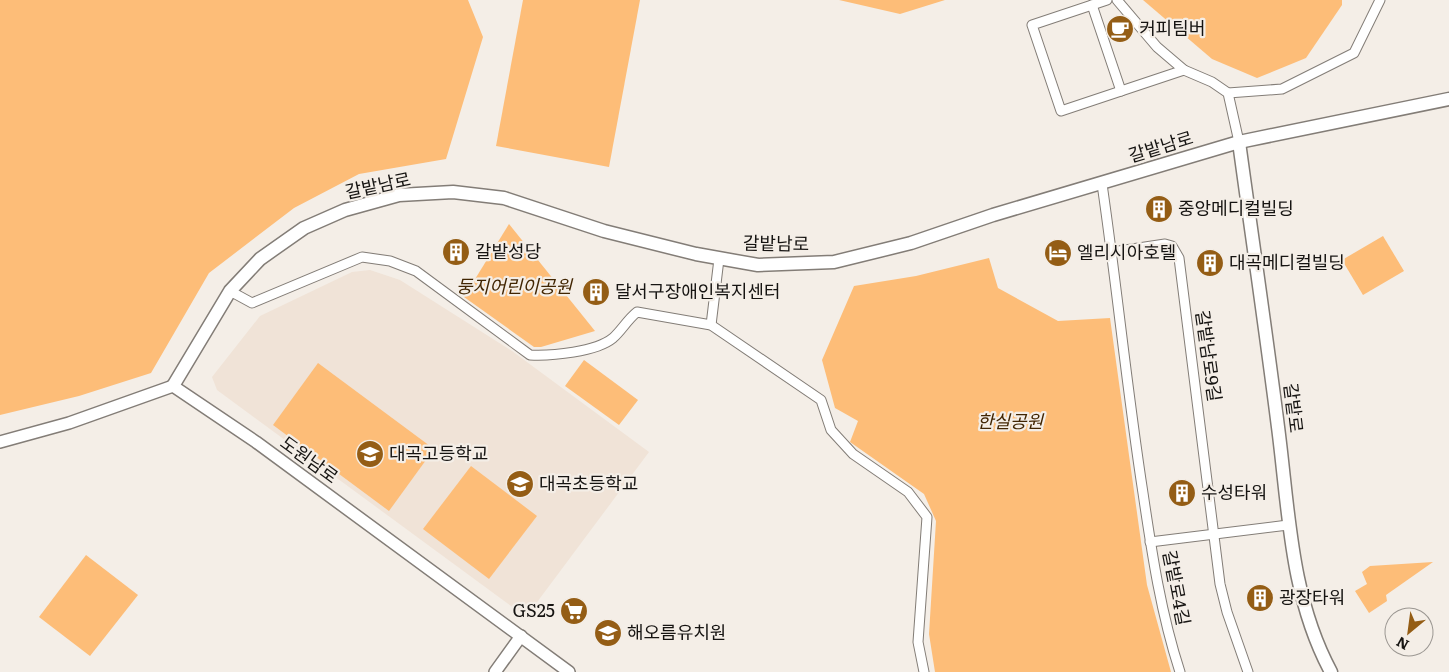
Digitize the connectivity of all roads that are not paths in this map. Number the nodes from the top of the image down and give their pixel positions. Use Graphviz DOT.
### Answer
graph roads {
  1 [pos="1106,0"];
  2 [pos="1117,0"];
  3 [pos="1380,0"];
  4 [pos="1092,5"];
  5 [pos="1184,70"];
  6 [pos="1121,91"];
  7 [pos="1228,93"];
  8 [pos="1449,99"];
  9 [pos="1239,142"];
  10 [pos="1102,184"];
  11 [pos="1112,252"];
  12 [pos="719,259"];
  13 [pos="230,291"];
  14 [pos="711,326"];
  15 [pos="173,386"];
  16 [pos="0,442"];
  17 [pos="1288,525"];
  18 [pos="1213,534"];
  19 [pos="1150,542"];
  20 [pos="521,636"];
  21 [pos="495,672"];
  22 [pos="569,672"];
  23 [pos="924,672"];
  24 [pos="1180,672"];
  25 [pos="1248,672"];
  26 [pos="1331,672"];
  1 -- 4 [label="street"];
  2 -- 5 [label="street"];
  3 -- 7 [label="street"];
  4 -- 6 [label="street"];
  4 -- 6 [label="street"];
  5 -- 6 [label="street"];
  5 -- 7 [label="street"];
  7 -- 9 [label="street"];
  8 -- 9 [label="main road, 갈밭남로"];
  9 -- 10 [label="main road, 갈밭남로"];
  9 -- 17 [label="main road, 갈밭로"];
  10 -- 11 [label="street"];
  10 -- 12 [label="main road, 갈밭남로"];
  11 -- 18 [label="street, 갈밭남로9길"];
  11 -- 19 [label="street"];
  12 -- 13 [label="main road, 갈밭남로"];
  12 -- 14 [label="street"];
  13 -- 14 [label="street"];
  13 -- 15 [label="main road, 갈밭남로"];
  14 -- 23 [label="street"];
  15 -- 16 [label="street"];
  15 -- 20 [label="street, 도원남로"];
  17 -- 18 [label="street, 갈밭로4길"];
  17 -- 26 [label="main road, 갈밭로"];
  18 -- 19 [label="street, 갈밭로4길"];
  18 -- 25 [label="street"];
  19 -- 24 [label="street, 갈밭로4길"];
  20 -- 21 [label="street"];
  20 -- 22 [label="street, 도원남로"];
}
